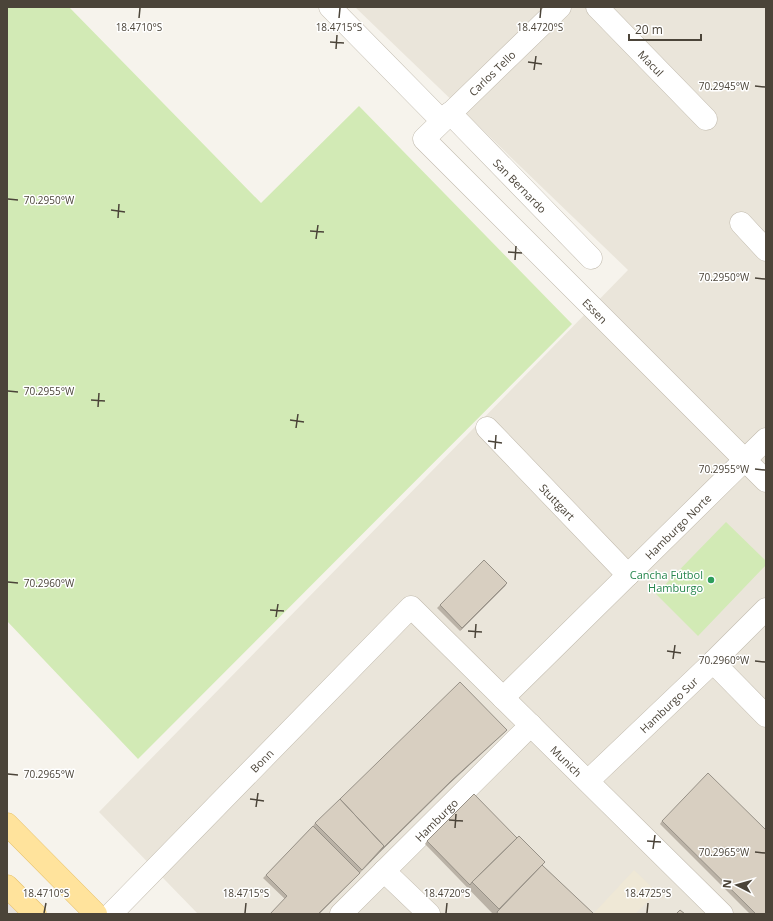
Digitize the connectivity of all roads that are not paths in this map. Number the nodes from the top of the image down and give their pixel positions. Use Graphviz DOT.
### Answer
graph roads {
  1 [pos="330,7"];
  2 [pos="560,7"];
  3 [pos="597,7"];
  4 [pos="446,117"];
  5 [pos="706,119"];
  6 [pos="424,139"];
  7 [pos="741,223"];
  8 [pos="766,250"];
  9 [pos="591,258"];
  10 [pos="487,428"];
  11 [pos="766,439"];
  12 [pos="745,460"];
  13 [pos="766,481"];
  14 [pos="628,575"];
  15 [pos="411,607"];
  16 [pos="766,609"];
  17 [pos="713,662"];
  18 [pos="503,698"];
  19 [pos="766,716"];
  20 [pos="531,725"];
  21 [pos="588,781"];
  22 [pos="7,824"];
  23 [pos="384,871"];
  24 [pos="7,886"];
  25 [pos="34,914"];
  26 [pos="96,914"];
  27 [pos="111,914"];
  28 [pos="341,914"];
  29 [pos="429,914"];
  30 [pos="722,914"];
  1 -- 4 [label="street, San Bernardo"];
  2 -- 4 [label="street, Carlos Tello"];
  3 -- 5 [label="street, Macul"];
  4 -- 6 [label="street, Carlos Tello"];
  4 -- 9 [label="street, San Bernardo"];
  6 -- 12 [label="street, Essen"];
  7 -- 8 [label="street"];
  10 -- 14 [label="street, Stuttgart"];
  11 -- 12 [label="street, Hamburgo Norte"];
  12 -- 13 [label="street, Essen"];
  12 -- 14 [label="street, Hamburgo Norte"];
  14 -- 18 [label="street, Hamburgo Norte"];
  15 -- 18 [label="street, Munich"];
  15 -- 27 [label="street, Bonn"];
  16 -- 17 [label="street, Hamburgo Sur"];
  17 -- 19 [label="street"];
  17 -- 21 [label="street, Hamburgo Sur"];
  18 -- 20 [label="street, Munich"];
  20 -- 21 [label="street, Munich"];
  20 -- 23 [label="street, Hamburgo"];
  21 -- 30 [label="street, Munich"];
  22 -- 26 [label="main road"];
  23 -- 28 [label="street, Hamburgo"];
  23 -- 29 [label="street"];
  24 -- 25 [label="main road"];
}
